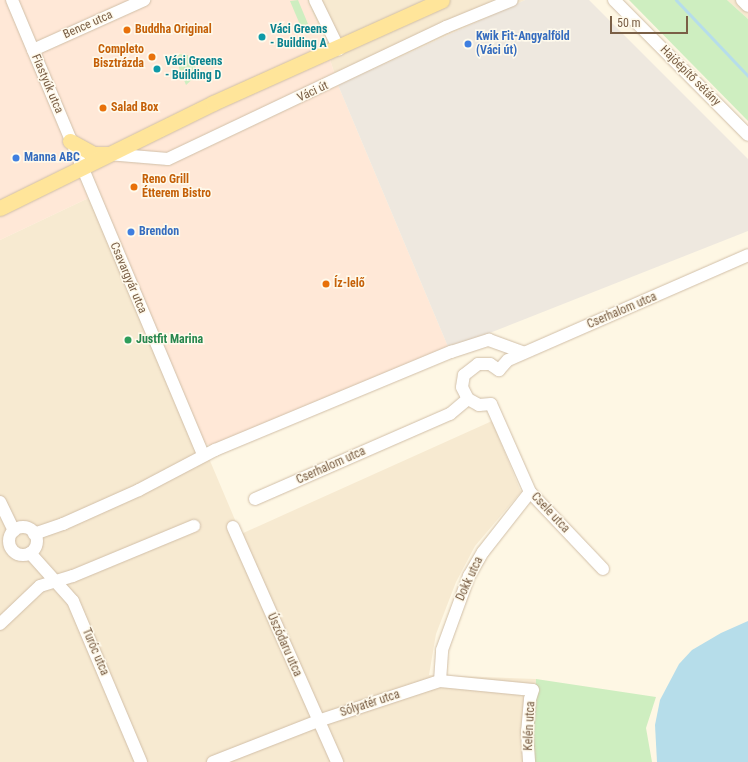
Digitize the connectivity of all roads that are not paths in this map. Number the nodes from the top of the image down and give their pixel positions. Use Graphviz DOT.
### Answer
graph roads {
  1 [pos="12,0"];
  2 [pos="144,0"];
  3 [pos="442,0"];
  4 [pos="512,0"];
  5 [pos="614,0"];
  6 [pos="742,0"];
  7 [pos="316,3"];
  8 [pos="748,6"];
  9 [pos="338,49"];
  10 [pos="33,50"];
  11 [pos="748,135"];
  12 [pos="70,141"];
  13 [pos="108,154"];
  14 [pos="81,167"];
  15 [pos="1,209"];
  16 [pos="748,255"];
  17 [pos="524,353"];
  18 [pos="468,399"];
  19 [pos="203,455"];
  20 [pos="530,492"];
  21 [pos="255,499"];
  22 [pos="0,502"];
  23 [pos="194,526"];
  24 [pos="233,527"];
  25 [pos="35,538"];
  26 [pos="7,543"];
  27 [pos="30,553"];
  28 [pos="603,569"];
  29 [pos="58,582"];
  30 [pos="0,624"];
  31 [pos="440,681"];
  32 [pos="533,690"];
  33 [pos="318,721"];
  34 [pos="141,762"];
  35 [pos="213,762"];
  36 [pos="338,762"];
  37 [pos="529,762"];
  1 -- 10 [label="street, Fiastyúk utca"];
  2 -- 10 [label="street, Bence utca"];
  3 -- 9 [label="main road"];
  4 -- 13 [label="street, Váci út"];
  5 -- 11 [label="street, Hajóépítő sétány"];
  6 -- 8 [label="street"];
  7 -- 9 [label="street"];
  9 -- 13 [label="main road"];
  10 -- 12 [label="street, Fiastyúk utca"];
  12 -- 13 [label="main road"];
  12 -- 14 [label="street, Fiastyúk utca"];
  13 -- 14 [label="main road"];
  14 -- 15 [label="main road"];
  14 -- 19 [label="street, Csavargyár utca"];
  16 -- 17 [label="street, Cserhalom utca"];
  17 -- 18 [label="street, Cserhalom utca"];
  17 -- 19 [label="street"];
  18 -- 20 [label="street, Csele utca"];
  18 -- 21 [label="street, Cserhalom utca"];
  19 -- 25 [label="street"];
  20 -- 28 [label="street, Csele utca"];
  20 -- 31 [label="street, Dokk utca"];
  22 -- 26 [label="street"];
  23 -- 29 [label="street"];
  24 -- 33 [label="street, Úszódaru utca"];
  25 -- 26 [label="street"];
  25 -- 27 [label="street"];
  26 -- 27 [label="street"];
  27 -- 29 [label="street, Turóc utca"];
  29 -- 30 [label="street"];
  29 -- 34 [label="street, Turóc utca"];
  31 -- 32 [label="street, Sólyatér utca"];
  31 -- 33 [label="street, Sólyatér utca"];
  32 -- 37 [label="street, Kelén utca"];
  33 -- 35 [label="street, Sólyatér utca"];
  33 -- 36 [label="street, Úszódaru utca"];
}
